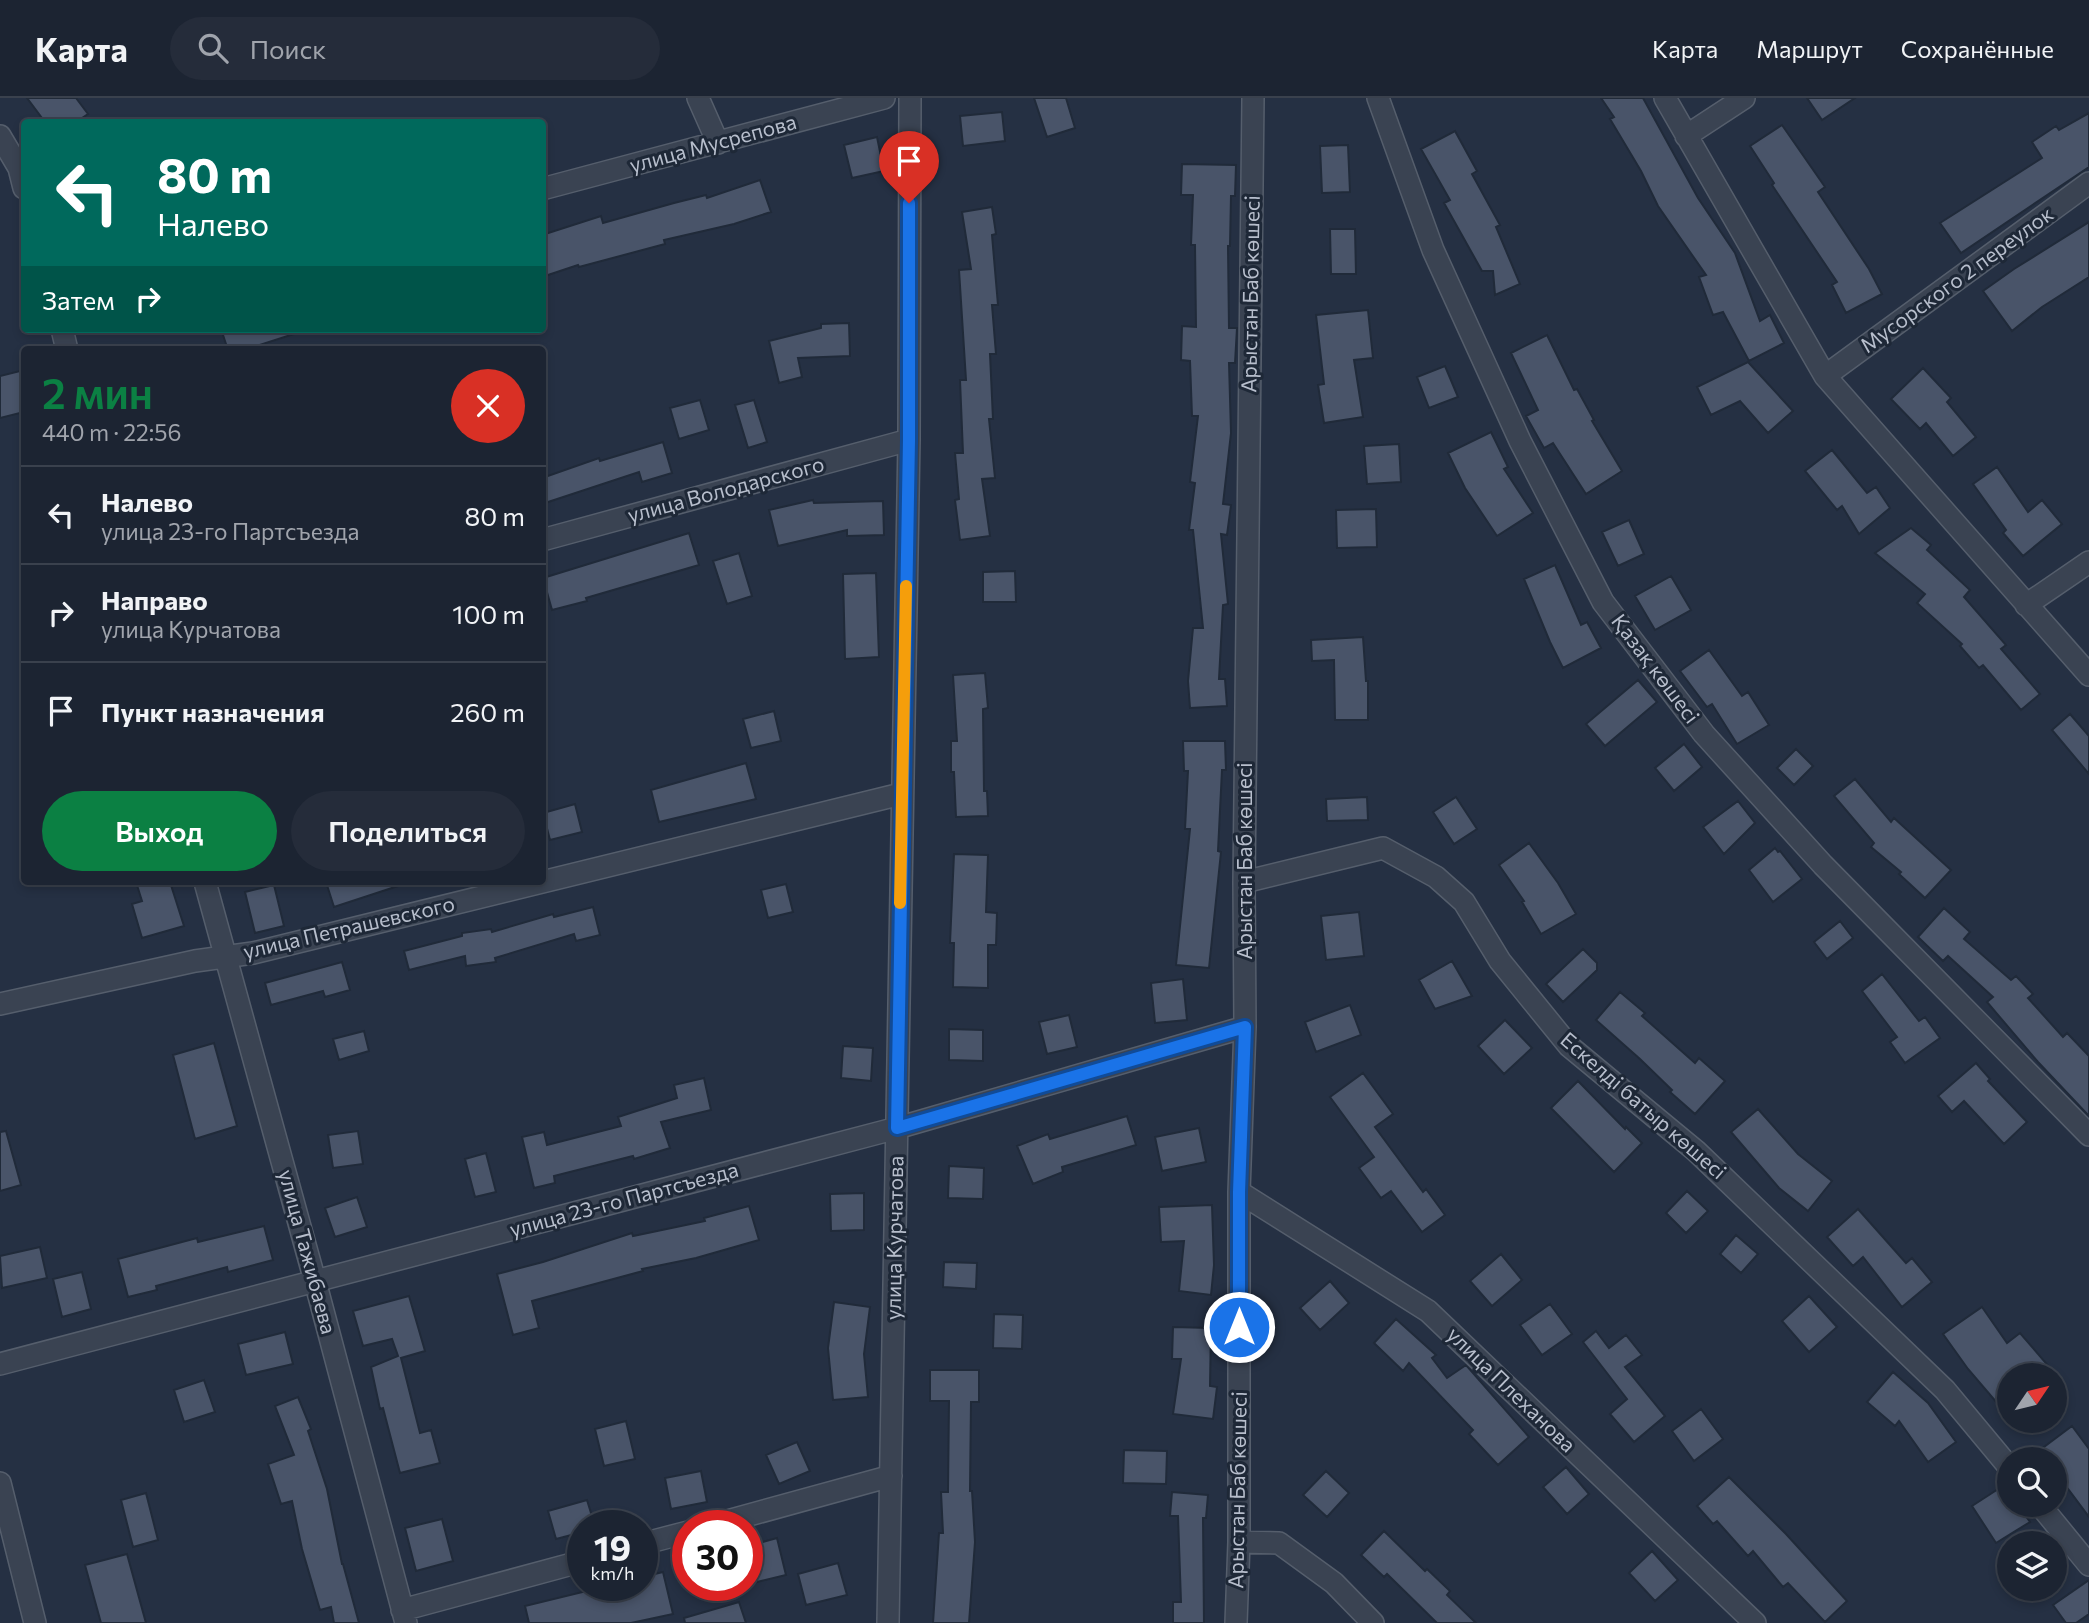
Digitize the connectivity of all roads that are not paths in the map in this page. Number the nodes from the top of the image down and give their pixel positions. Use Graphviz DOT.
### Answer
graph roads {
  1 [pos="698,98"];
  2 [pos="884,98"];
  3 [pos="910,98"];
  4 [pos="1254,98"];
  5 [pos="1378,98"];
  6 [pos="1665,98"];
  7 [pos="1744,98"];
  8 [pos="0,136"];
  9 [pos="1686,136"];
  10 [pos="718,143"];
  11 [pos="21,176"];
  12 [pos="2089,183"];
  13 [pos="546,188"];
  14 [pos="1825,376"];
  15 [pos="909,440"];
  16 [pos="546,539"];
  17 [pos="2089,562"];
  18 [pos="2026,605"];
  19 [pos="2089,675"];
  20 [pos="901,794"];
  21 [pos="546,881"];
  22 [pos="1244,883"];
  23 [pos="206,885"];
  24 [pos="530,885"];
  25 [pos="224,955"];
  26 [pos="0,1004"];
  27 [pos="1245,1027"];
  28 [pos="897,1128"];
  29 [pos="2089,1135"];
  30 [pos="1239,1192"];
  31 [pos="315,1281"];
  32 [pos="0,1364"];
  33 [pos="1997,1453"];
  34 [pos="891,1476"];
  35 [pos="0,1483"];
  36 [pos="763,1511"];
  37 [pos="2050,1517"];
  38 [pos="1238,1542"];
  39 [pos="2089,1564"];
  40 [pos="567,1565"];
  41 [pos="404,1616"];
  42 [pos="35,1623"];
  43 [pos="888,1623"];
  44 [pos="1236,1623"];
  45 [pos="1373,1623"];
  46 [pos="1755,1623"];
  1 -- 10 [label="street"];
  2 -- 10 [label="street, улица Мусрепова"];
  3 -- 15 [label="street, улица Курчатова"];
  4 -- 22 [label="street, Арыстан Баб көшесі"];
  5 -- 29 [label="street, Қазақ көшесі"];
  6 -- 9 [label="street"];
  7 -- 9 [label="street"];
  8 -- 11 [label="street"];
  9 -- 14 [label="street"];
  10 -- 13 [label="street, улица Мусрепова"];
  12 -- 14 [label="street, Мусорского 2 переулок"];
  14 -- 18 [label="street"];
  15 -- 16 [label="street, улица Володарского"];
  15 -- 20 [label="street, улица Курчатова"];
  17 -- 18 [label="street"];
  18 -- 19 [label="street"];
  20 -- 21 [label="street, улица Петрашевского"];
  20 -- 28 [label="street, улица Курчатова"];
  22 -- 27 [label="street, Арыстан Баб көшесі"];
  22 -- 33 [label="street, Ескелді батыр көшесі"];
  23 -- 25 [label="street, улица Тажибаева"];
  24 -- 25 [label="street, улица Петрашевского"];
  25 -- 26 [label="street, улица Петрашевского"];
  25 -- 31 [label="street, улица Тажибаева"];
  27 -- 28 [label="street, улица 23-го Партсъезда"];
  27 -- 30 [label="street, Арыстан Баб көшесі"];
  28 -- 31 [label="street, улица 23-го Партсъезда"];
  28 -- 34 [label="street, улица Курчатова"];
  30 -- 38 [label="street, Арыстан Баб көшесі"];
  30 -- 46 [label="street, улица Плеханова"];
  31 -- 32 [label="street, улица 23-го Партсъезда"];
  31 -- 41 [label="street, улица Тажибаева"];
  34 -- 36 [label="street"];
  34 -- 43 [label="street, улица Курчатова"];
  35 -- 42 [label="street"];
  37 -- 39 [label="street"];
  38 -- 44 [label="street, Арыстан Баб көшесі"];
  38 -- 45 [label="street"];
  40 -- 41 [label="street"];
}
